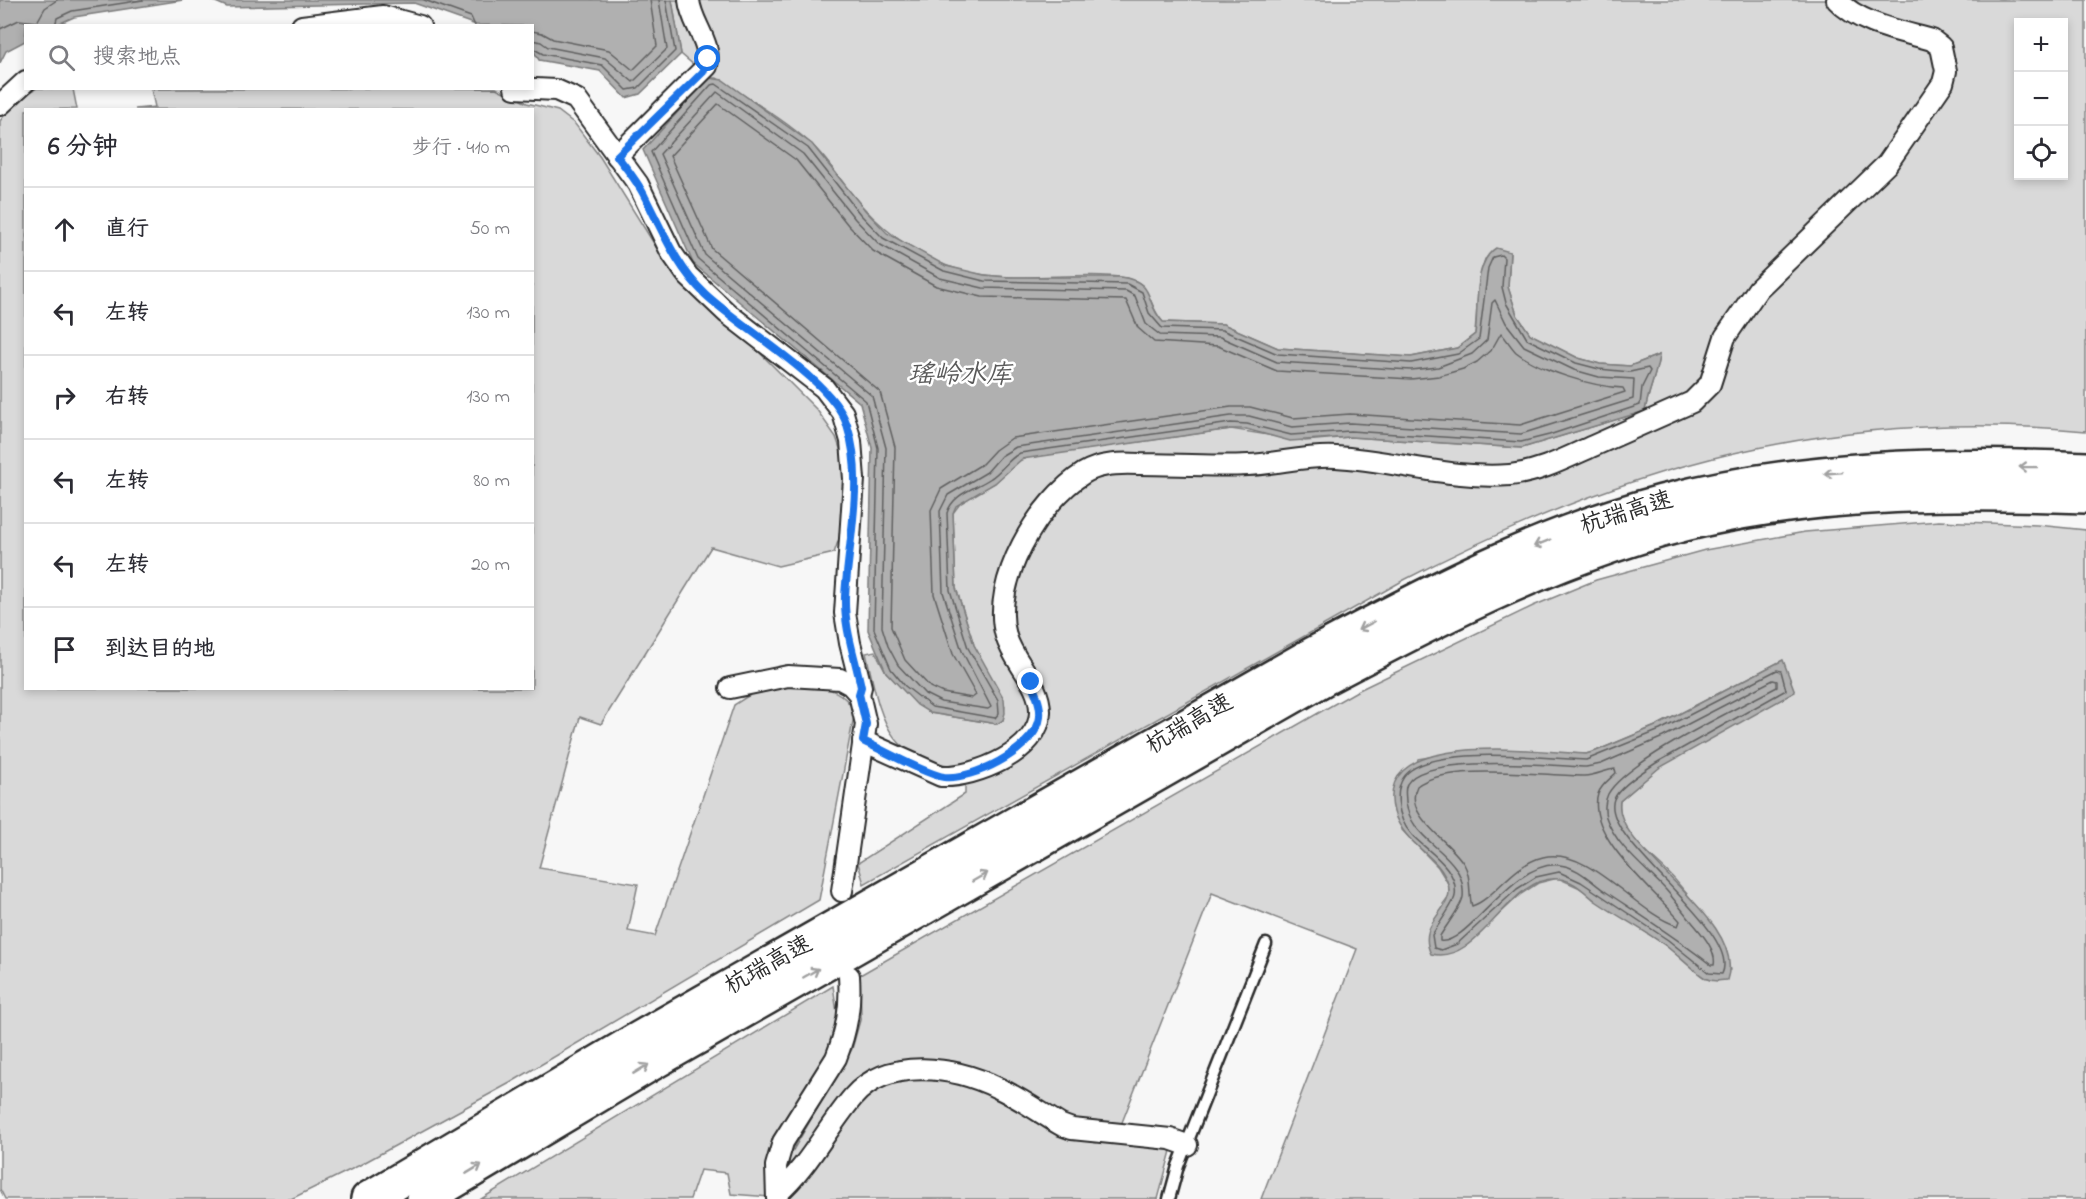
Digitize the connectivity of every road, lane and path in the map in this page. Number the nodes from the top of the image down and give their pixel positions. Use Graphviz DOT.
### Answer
graph roads {
  1 [pos="689,0"];
  2 [pos="1837,0"];
  3 [pos="318,24"];
  4 [pos="413,24"];
  5 [pos="24,83"];
  6 [pos="527,90"];
  7 [pos="0,105"];
  8 [pos="617,156"];
  9 [pos="2086,469"];
  10 [pos="2086,496"];
  11 [pos="730,688"];
  12 [pos="859,694"];
  13 [pos="863,741"];
  14 [pos="842,891"];
  15 [pos="1266,944"];
  16 [pos="849,976"];
  17 [pos="1187,1145"];
  18 [pos="777,1196"];
  19 [pos="368,1199"];
  20 [pos="424,1199"];
  21 [pos="1169,1199"];
  1 -- 8 [label="street"];
  2 -- 13 [label="street"];
  3 -- 4 [label="street"];
  5 -- 7 [label="street"];
  6 -- 8 [label="street"];
  8 -- 12 [label="street"];
  9 -- 19 [label="highway, 杭瑞高速, one-way"];
  20 -- 10 [label="highway, 杭瑞高速, one-way"];
  11 -- 12 [label="street"];
  12 -- 13 [label="street"];
  13 -- 14 [label="street"];
  15 -- 17 [label="lane"];
  16 -- 18 [label="street"];
  17 -- 18 [label="street"];
  17 -- 21 [label="lane"];
}
